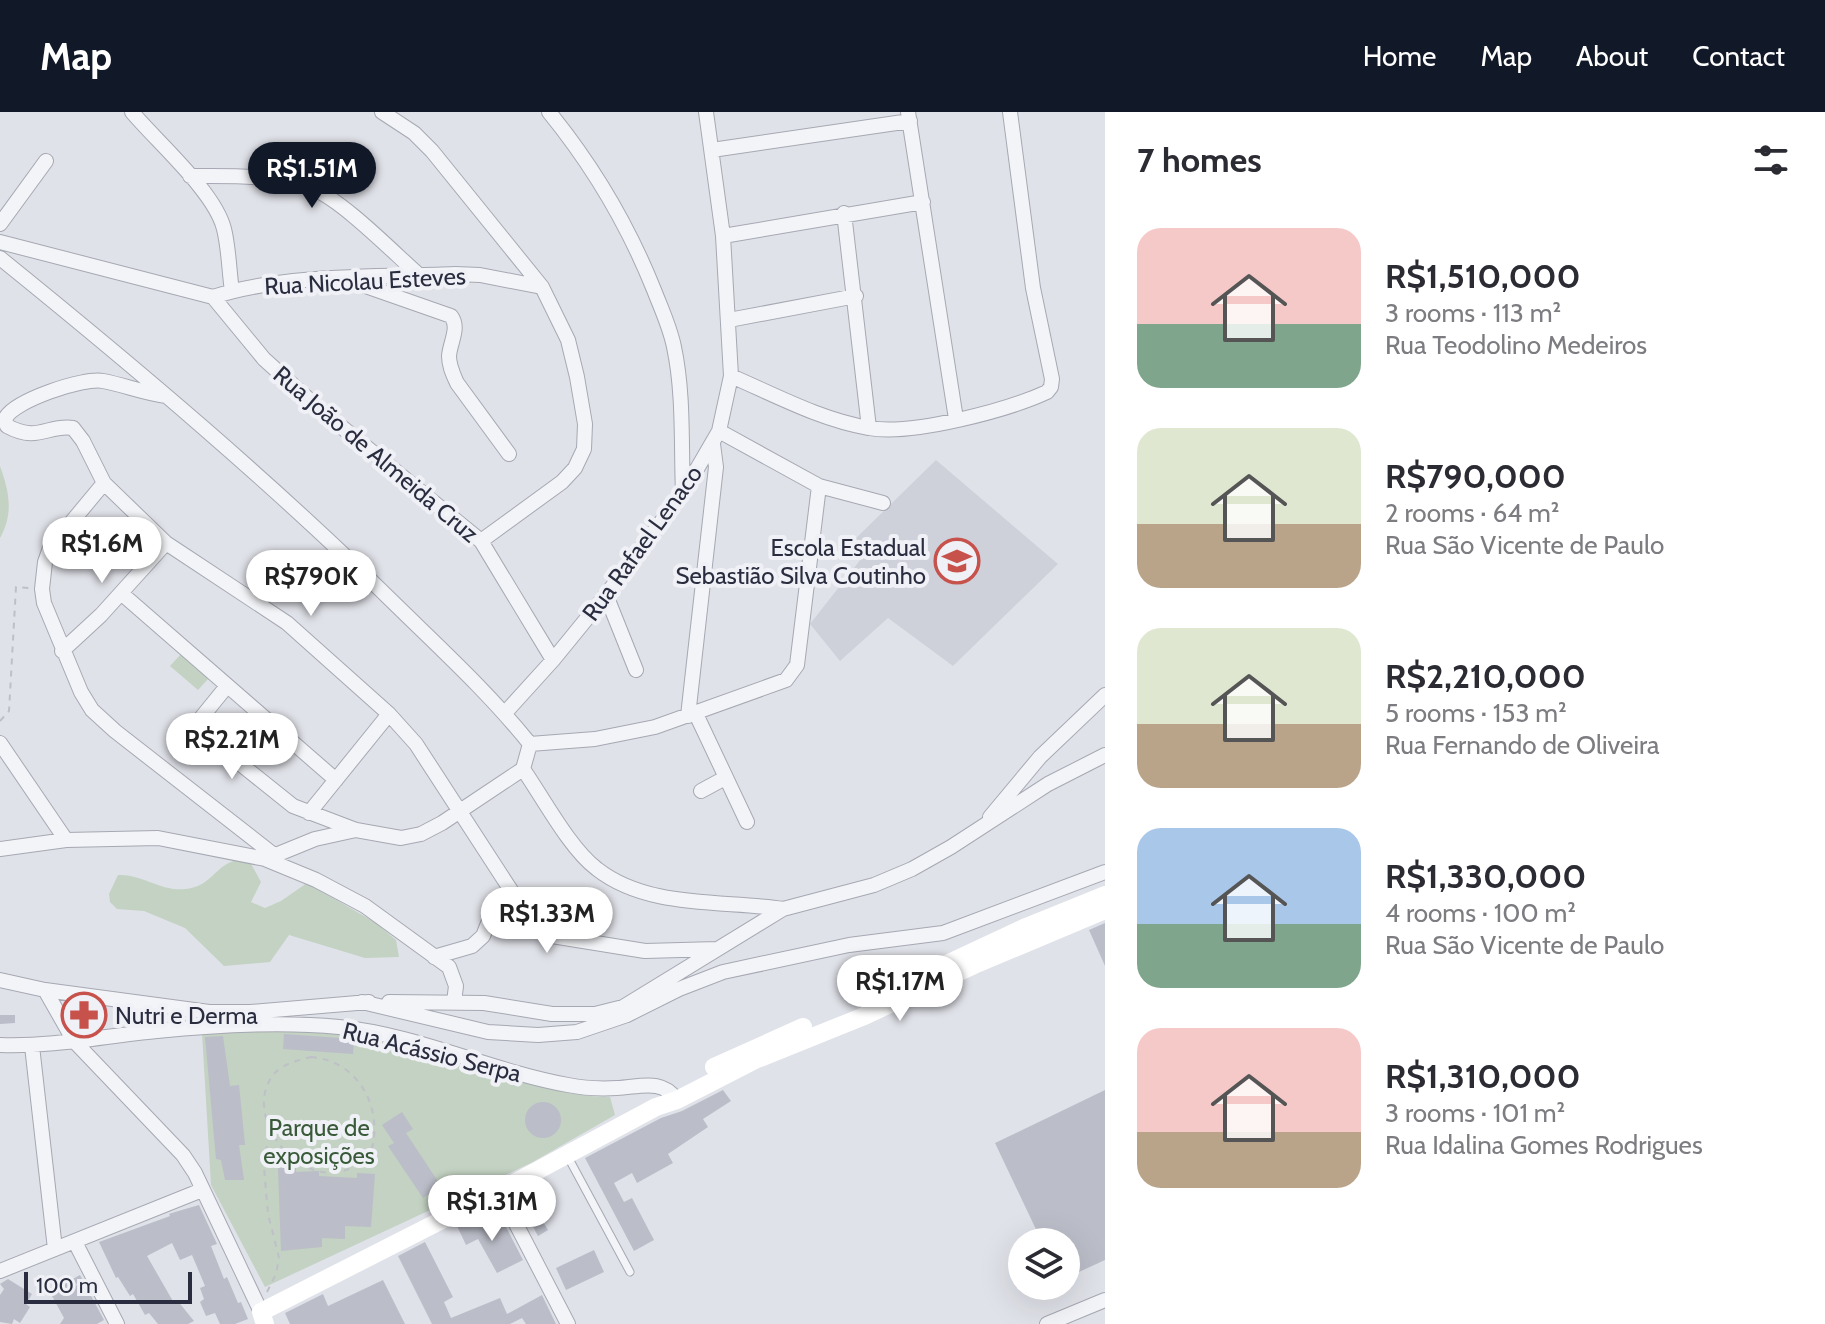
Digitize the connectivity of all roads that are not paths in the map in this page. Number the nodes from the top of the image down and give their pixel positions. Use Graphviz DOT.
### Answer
graph roads {
  1 [pos="132,112"];
  2 [pos="383,112"];
  3 [pos="549,112"];
  4 [pos="706,112"];
  5 [pos="1010,112"];
  6 [pos="909,116"];
  7 [pos="712,150"];
  8 [pos="46,161"];
  9 [pos="190,176"];
  10 [pos="923,202"];
  11 [pos="844,213"];
  12 [pos="0,224"];
  13 [pos="723,236"];
  14 [pos="0,242"];
  15 [pos="0,258"];
  16 [pos="419,275"];
  17 [pos="343,279"];
  18 [pos="542,287"];
  19 [pos="232,291"];
  20 [pos="856,296"];
  21 [pos="213,297"];
  22 [pos="729,320"];
  23 [pos="731,376"];
  24 [pos="166,396"];
  25 [pos="956,419"];
  26 [pos="869,428"];
  27 [pos="716,438"];
  28 [pos="509,454"];
  29 [pos="104,483"];
  30 [pos="819,486"];
  31 [pos="683,493"];
  32 [pos="883,503"];
  33 [pos="481,541"];
  34 [pos="166,543"];
  35 [pos="121,593"];
  36 [pos="606,595"];
  37 [pos="62,651"];
  38 [pos="553,660"];
  39 [pos="636,670"];
  40 [pos="227,686"];
  41 [pos="1105,695"];
  42 [pos="505,713"];
  43 [pos="389,714"];
  44 [pos="692,715"];
  45 [pos="0,743"];
  46 [pos="530,744"];
  47 [pos="1105,755"];
  48 [pos="523,769"];
  49 [pos="725,778"];
  50 [pos="336,780"];
  51 [pos="701,791"];
  52 [pos="459,810"];
  53 [pos="309,813"];
  54 [pos="747,822"];
  55 [pos="985,825"];
  56 [pos="356,830"];
  57 [pos="66,840"];
  58 [pos="0,849"];
  59 [pos="270,857"];
  60 [pos="1105,872"];
  61 [pos="514,895"];
  62 [pos="1105,895"];
  63 [pos="783,909"];
  64 [pos="1105,910"];
  65 [pos="717,949"];
  66 [pos="434,957"];
  67 [pos="972,959"];
  68 [pos="0,980"];
  69 [pos="45,990"];
  70 [pos="362,1002"];
  71 [pos="454,1002"];
  72 [pos="625,1011"];
  73 [pos="74,1041"];
  74 [pos="0,1045"];
  75 [pos="32,1046"];
  76 [pos="674,1096"];
  77 [pos="567,1155"];
  78 [pos="202,1190"];
  79 [pos="499,1191"];
  80 [pos="75,1242"];
  81 [pos="55,1249"];
  82 [pos="0,1271"];
  83 [pos="630,1272"];
  84 [pos="1105,1300"];
  85 [pos="263,1318"];
  86 [pos="117,1324"];
  87 [pos="568,1324"];
  88 [pos="1047,1324"];
  1 -- 9 [label="street"];
  2 -- 18 [label="street"];
  3 -- 31 [label="street"];
  4 -- 7 [label="street, Rua Rafael Lenaco"];
  5 -- 25 [label="street"];
  6 -- 7 [label="street"];
  6 -- 10 [label="street"];
  7 -- 13 [label="street, Rua Rafael Lenaco"];
  8 -- 12 [label="street"];
  9 -- 16 [label="street"];
  9 -- 19 [label="street"];
  10 -- 11 [label="street"];
  10 -- 25 [label="street"];
  11 -- 13 [label="street"];
  11 -- 20 [label="street"];
  13 -- 22 [label="street, Rua Rafael Lenaco"];
  14 -- 21 [label="street"];
  15 -- 24 [label="street"];
  16 -- 17 [label="street, Rua Nicolau Esteves"];
  16 -- 18 [label="street, Rua Nicolau Esteves"];
  17 -- 19 [label="street, Rua Nicolau Esteves"];
  17 -- 28 [label="street"];
  18 -- 33 [label="street"];
  19 -- 21 [label="street, Rua Nicolau Esteves"];
  20 -- 22 [label="street"];
  20 -- 26 [label="street"];
  21 -- 33 [label="street, Rua João de Almeida Cruz"];
  22 -- 23 [label="street, Rua Rafael Lenaco"];
  23 -- 26 [label="street"];
  23 -- 27 [label="street, Rua Rafael Lenaco"];
  24 -- 29 [label="street"];
  24 -- 42 [label="street"];
  25 -- 26 [label="street"];
  27 -- 30 [label="street"];
  27 -- 31 [label="street, Rua Rafael Lenaco"];
  27 -- 44 [label="street"];
  29 -- 34 [label="street"];
  29 -- 37 [label="street"];
  30 -- 32 [label="street"];
  30 -- 44 [label="street"];
  31 -- 36 [label="street, Rua Rafael Lenaco"];
  33 -- 38 [label="street, Rua João de Almeida Cruz"];
  34 -- 35 [label="street"];
  34 -- 43 [label="street"];
  35 -- 37 [label="street"];
  35 -- 40 [label="street"];
  36 -- 38 [label="street, Rua Rafael Lenaco"];
  36 -- 39 [label="street"];
  37 -- 59 [label="street"];
  38 -- 42 [label="street, Rua Rafael Lenaco"];
  40 -- 50 [label="street"];
  40 -- 53 [label="street"];
  41 -- 55 [label="street"];
  42 -- 46 [label="street"];
  43 -- 50 [label="street"];
  43 -- 52 [label="street"];
  44 -- 46 [label="street"];
  44 -- 49 [label="street"];
  45 -- 57 [label="street"];
  46 -- 48 [label="street"];
  47 -- 55 [label="street"];
  48 -- 52 [label="street"];
  48 -- 63 [label="street"];
  49 -- 51 [label="street"];
  49 -- 54 [label="street"];
  50 -- 53 [label="street"];
  52 -- 56 [label="street"];
  52 -- 61 [label="street"];
  53 -- 56 [label="street"];
  55 -- 63 [label="street"];
  56 -- 59 [label="street"];
  57 -- 58 [label="street"];
  57 -- 59 [label="street"];
  59 -- 66 [label="street"];
  60 -- 72 [label="street"];
  61 -- 65 [label="street"];
  61 -- 66 [label="street"];
  62 -- 67 [label="street"];
  63 -- 65 [label="street"];
  64 -- 67 [label="street"];
  65 -- 72 [label="street"];
  66 -- 71 [label="street"];
  67 -- 76 [label="street"];
  68 -- 69 [label="street"];
  69 -- 70 [label="street"];
  69 -- 73 [label="street"];
  70 -- 71 [label="street"];
  70 -- 72 [label="street"];
  71 -- 72 [label="street"];
  73 -- 75 [label="street, Rua Acássio Serpa"];
  73 -- 76 [label="street, Rua Acássio Serpa"];
  73 -- 78 [label="street"];
  74 -- 75 [label="street, Rua Acássio Serpa"];
  75 -- 81 [label="street"];
  76 -- 77 [label="street"];
  77 -- 79 [label="street"];
  77 -- 83 [label="lane"];
  78 -- 80 [label="street"];
  78 -- 85 [label="street"];
  79 -- 85 [label="street"];
  79 -- 87 [label="street"];
  80 -- 81 [label="street"];
  80 -- 86 [label="street"];
  81 -- 82 [label="street"];
  84 -- 88 [label="street"];
}
